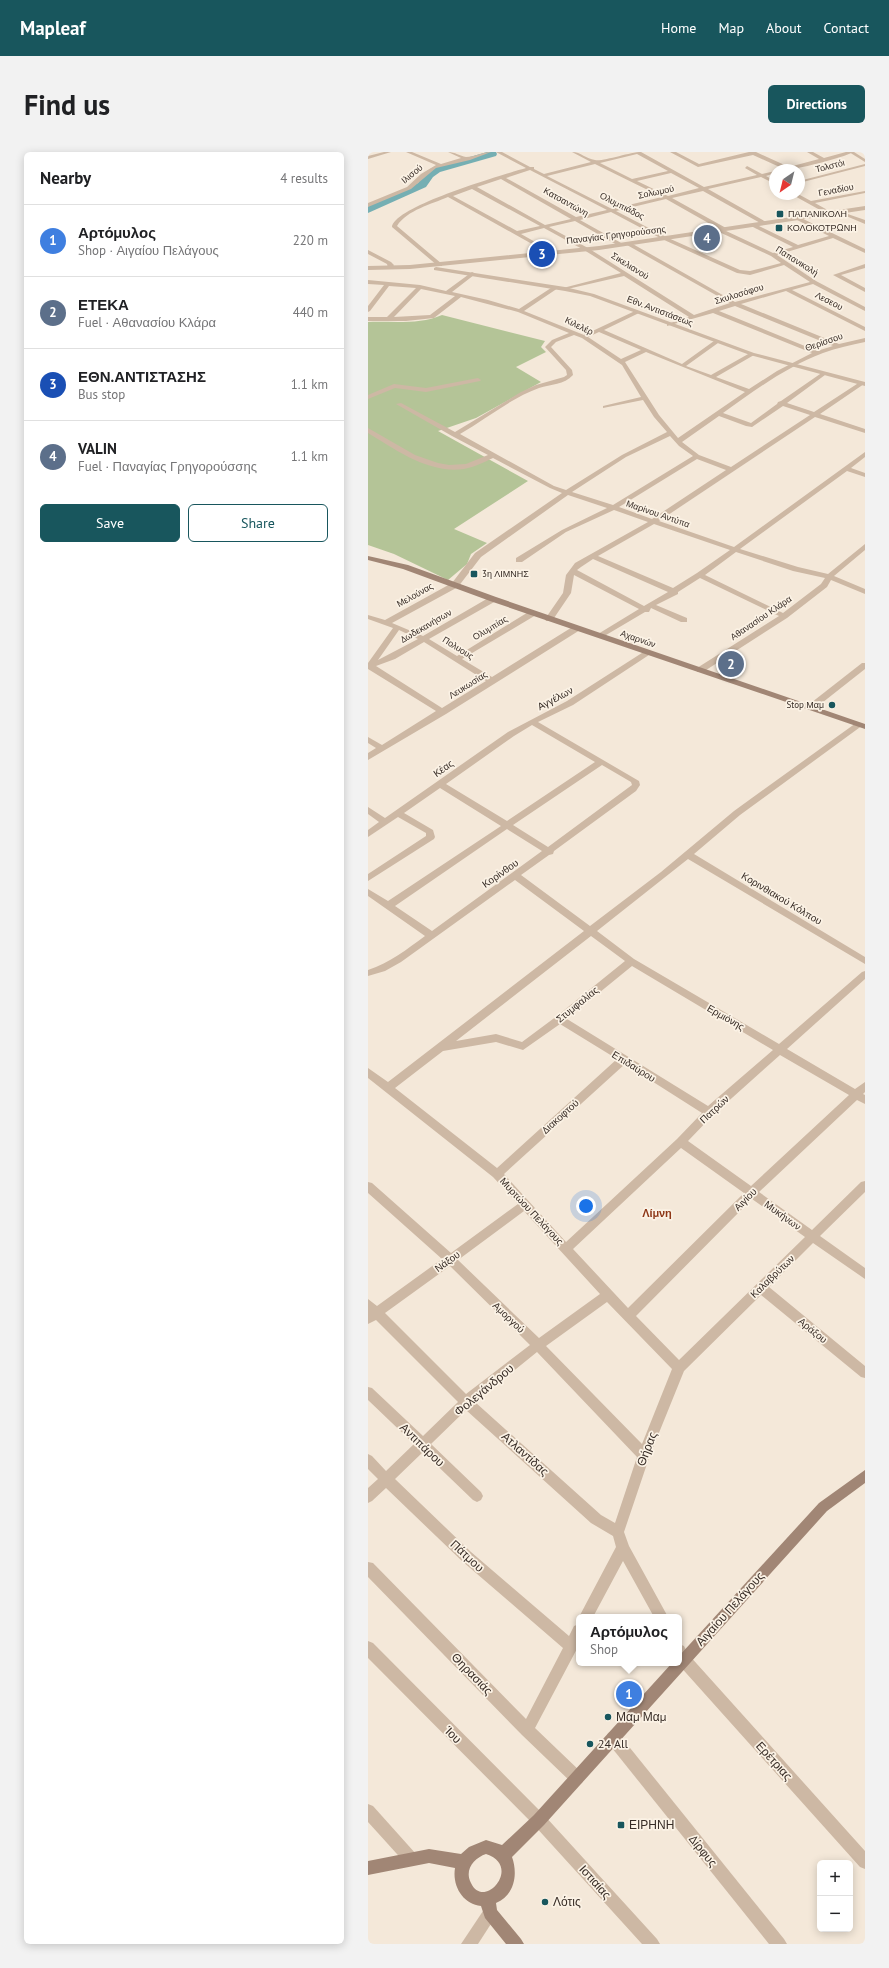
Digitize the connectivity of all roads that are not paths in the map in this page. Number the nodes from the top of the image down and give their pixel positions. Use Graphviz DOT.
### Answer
graph roads {
  1 [pos="389,152"];
  2 [pos="408,152"];
  3 [pos="450,152"];
  4 [pos="489,152"];
  5 [pos="498,152"];
  6 [pos="574,152"];
  7 [pos="638,152"];
  8 [pos="672,152"];
  9 [pos="809,152"];
  10 [pos="851,152"];
  11 [pos="752,153"];
  12 [pos="368,158"];
  13 [pos="468,159"];
  14 [pos="825,160"];
  15 [pos="865,161"];
  16 [pos="595,162"];
  17 [pos="774,164"];
  18 [pos="440,165"];
  19 [pos="805,165"];
  20 [pos="865,165"];
  21 [pos="747,167"];
  22 [pos="532,168"];
  23 [pos="674,171"];
  24 [pos="769,174"];
  25 [pos="544,175"];
  26 [pos="763,175"];
  27 [pos="501,177"];
  28 [pos="769,179"];
  29 [pos="633,180"];
  30 [pos="805,180"];
  31 [pos="471,186"];
  32 [pos="706,189"];
  33 [pos="865,192"];
  34 [pos="448,195"];
  35 [pos="668,198"];
  36 [pos="805,200"];
  37 [pos="810,203"];
  38 [pos="368,205"];
  39 [pos="865,208"];
  40 [pos="610,210"];
  41 [pos="841,212"];
  42 [pos="829,213"];
  43 [pos="576,218"];
  44 [pos="797,218"];
  45 [pos="865,222"];
  46 [pos="764,223"];
  47 [pos="753,225"];
  48 [pos="546,226"];
  49 [pos="722,230"];
  50 [pos="517,233"];
  51 [pos="833,236"];
  52 [pos="664,238"];
  53 [pos="628,244"];
  54 [pos="621,245"];
  55 [pos="797,247"];
  56 [pos="586,249"];
  57 [pos="865,251"];
  58 [pos="368,252"];
  59 [pos="550,252"];
  60 [pos="773,255"];
  61 [pos="473,260"];
  62 [pos="785,263"];
  63 [pos="440,264"];
  64 [pos="448,264"];
  65 [pos="865,266"];
  66 [pos="390,267"];
  67 [pos="410,267"];
  68 [pos="368,268"];
  69 [pos="458,272"];
  70 [pos="472,274"];
  71 [pos="625,274"];
  72 [pos="368,282"];
  73 [pos="814,282"];
  74 [pos="388,283"];
  75 [pos="420,286"];
  76 [pos="556,287"];
  77 [pos="565,289"];
  78 [pos="786,289"];
  79 [pos="865,290"];
  80 [pos="448,292"];
  81 [pos="460,295"];
  82 [pos="737,303"];
  83 [pos="865,309"];
  84 [pos="368,310"];
  85 [pos="520,311"];
  86 [pos="714,311"];
  87 [pos="637,312"];
  88 [pos="693,317"];
  89 [pos="368,319"];
  90 [pos="388,319"];
  91 [pos="670,325"];
  92 [pos="865,329"];
  93 [pos="600,330"];
  94 [pos="574,333"];
  95 [pos="584,338"];
  96 [pos="865,340"];
  97 [pos="716,342"];
  98 [pos="838,346"];
  99 [pos="646,350"];
  100 [pos="816,353"];
  101 [pos="752,354"];
  102 [pos="620,362"];
  103 [pos="791,365"];
  104 [pos="682,366"];
  105 [pos="823,374"];
  106 [pos="711,377"];
  107 [pos="478,380"];
  108 [pos="864,383"];
  109 [pos="750,392"];
  110 [pos="368,397"];
  111 [pos="644,398"];
  112 [pos="780,403"];
  113 [pos="399,404"];
  114 [pos="605,407"];
  115 [pos="717,413"];
  116 [pos="815,414"];
  117 [pos="368,430"];
  118 [pos="865,431"];
  119 [pos="670,433"];
  120 [pos="454,434"];
  121 [pos="678,441"];
  122 [pos="865,454"];
  123 [pos="494,455"];
  124 [pos="697,456"];
  125 [pos="846,468"];
  126 [pos="732,470"];
  127 [pos="865,475"];
  128 [pos="567,492"];
  129 [pos="613,508"];
  130 [pos="654,521"];
  131 [pos="865,546"];
  132 [pos="368,550"];
  133 [pos="734,550"];
  134 [pos="593,557"];
  135 [pos="368,558"];
  136 [pos="519,560"];
  137 [pos="405,567"];
  138 [pos="573,571"];
  139 [pos="700,575"];
  140 [pos="829,577"];
  141 [pos="455,585"];
  142 [pos="674,592"];
  143 [pos="865,592"];
  144 [pos="492,600"];
  145 [pos="649,608"];
  146 [pos="533,613"];
  147 [pos="784,616"];
  148 [pos="368,617"];
  149 [pos="549,619"];
  150 [pos="684,620"];
  151 [pos="386,623"];
  152 [pos="398,627"];
  153 [pos="577,628"];
  154 [pos="601,636"];
  155 [pos="424,639"];
  156 [pos="648,653"];
  157 [pos="457,659"];
  158 [pos="865,665"];
  159 [pos="369,667"];
  160 [pos="700,670"];
  161 [pos="492,681"];
  162 [pos="810,708"];
  163 [pos="443,712"];
  164 [pos="532,722"];
  165 [pos="862,726"];
  166 [pos="368,740"];
  167 [pos="382,748"];
  168 [pos="368,757"];
  169 [pos="601,762"];
  170 [pos="635,781"];
  171 [pos="440,784"];
  172 [pos="368,810"];
  173 [pos="399,814"];
  174 [pos="385,823"];
  175 [pos="506,826"];
  176 [pos="368,834"];
  177 [pos="550,852"];
  178 [pos="687,854"];
  179 [pos="516,876"];
  180 [pos="368,878"];
  181 [pos="368,892"];
  182 [pos="388,906"];
  183 [pos="590,932"];
  184 [pos="431,936"];
  185 [pos="630,961"];
  186 [pos="865,962"];
  187 [pos="368,973"];
  188 [pos="865,974"];
  189 [pos="560,1019"];
  190 [pos="440,1047"];
  191 [pos="780,1049"];
  192 [pos="624,1059"];
  193 [pos="368,1072"];
  194 [pos="865,1086"];
  195 [pos="388,1088"];
  196 [pos="861,1098"];
  197 [pos="709,1112"];
  198 [pos="681,1142"];
  199 [pos="497,1174"];
  200 [pos="865,1185"];
  201 [pos="368,1186"];
  202 [pos="752,1192"];
  203 [pos="526,1204"];
  204 [pos="813,1236"];
  205 [pos="567,1248"];
  206 [pos="450,1259"];
  207 [pos="865,1274"];
  208 [pos="761,1288"];
  209 [pos="609,1294"];
  210 [pos="371,1312"];
  211 [pos="628,1316"];
  212 [pos="538,1345"];
  213 [pos="680,1368"];
  214 [pos="865,1373"];
  215 [pos="368,1392"];
  216 [pos="466,1402"];
  217 [pos="422,1445"];
  218 [pos="644,1455"];
  219 [pos="368,1460"];
  220 [pos="865,1476"];
  221 [pos="386,1479"];
  222 [pos="478,1496"];
  223 [pos="368,1497"];
  224 [pos="618,1532"];
  225 [pos="623,1548"];
  226 [pos="368,1568"];
  227 [pos="588,1614"];
  228 [pos="659,1614"];
  229 [pos="576,1637"];
  230 [pos="571,1646"];
  231 [pos="368,1648"];
  232 [pos="682,1654"];
  233 [pos="682,1656"];
  234 [pos="672,1666"];
  235 [pos="527,1730"];
  236 [pos="613,1738"];
  237 [pos="577,1778"];
  238 [pos="368,1811"];
  239 [pos="538,1820"];
  240 [pos="503,1855"];
  241 [pos="411,1859"];
  242 [pos="465,1862"];
  243 [pos="865,1862"];
  244 [pos="368,1868"];
  245 [pos="489,1906"];
  246 [pos="469,1944"];
  247 [pos="516,1944"];
  248 [pos="652,1944"];
  249 [pos="779,1944"];
  1 -- 12 [label="street"];
  2 -- 18 [label="street"];
  3 -- 13 [label="street"];
  4 -- 13 [label="street, Ιλισού"];
  5 -- 22 [label="street, Ολυμπιάδος"];
  6 -- 16 [label="street, Παπανικολή"];
  7 -- 16 [label="street"];
  7 -- 23 [label="street"];
  8 -- 11 [label="street"];
  9 -- 14 [label="street"];
  10 -- 14 [label="street"];
  10 -- 15 [label="street"];
  11 -- 17 [label="street"];
  13 -- 18 [label="street, Ιλισού"];
  14 -- 19 [label="street"];
  16 -- 25 [label="street"];
  16 -- 29 [label="street, Παπανικολή"];
  18 -- 38 [label="street, Ιλισού"];
  20 -- 30 [label="street, Τολστόι"];
  21 -- 26 [label="street"];
  22 -- 25 [label="street, Ολυμπιάδος"];
  22 -- 27 [label="street"];
  23 -- 29 [label="street"];
  23 -- 32 [label="street"];
  24 -- 26 [label="street, Σολωμού"];
  25 -- 40 [label="street, Ολυμπιάδος"];
  26 -- 28 [label="street"];
  26 -- 32 [label="street, Σολωμού"];
  27 -- 31 [label="street"];
  27 -- 43 [label="street, Κατσαντώνη"];
  29 -- 35 [label="street, Παπανικολή"];
  31 -- 34 [label="street"];
  31 -- 48 [label="street, Σικελιανού"];
  32 -- 35 [label="street, Σολωμού"];
  32 -- 46 [label="street"];
  33 -- 37 [label="street, Γεναδίου"];
  34 -- 50 [label="street"];
  34 -- 63 [label="street"];
  35 -- 40 [label="street, Σολωμού"];
  35 -- 49 [label="street, Παπανικολή"];
  36 -- 37 [label="street"];
  37 -- 42 [label="street"];
  39 -- 41 [label="street, Παναγίας Γρηγορούσσης"];
  40 -- 43 [label="street, Σολωμού"];
  40 -- 52 [label="street, Ολυμπιάδος"];
  41 -- 42 [label="street, Παναγίας Γρηγορούσσης"];
  41 -- 45 [label="street"];
  42 -- 44 [label="street, Παναγίας Γρηγορούσσης"];
  43 -- 48 [label="street, Σολωμού"];
  43 -- 54 [label="street, Κατσαντώνη"];
  44 -- 46 [label="street, Παναγίας Γρηγορούσσης"];
  44 -- 51 [label="street"];
  46 -- 47 [label="street, Παναγίας Γρηγορούσσης"];
  47 -- 49 [label="street, Παναγίας Γρηγορούσσης"];
  47 -- 55 [label="street"];
  48 -- 50 [label="street, Σολωμού"];
  48 -- 56 [label="street, Σικελιανού"];
  49 -- 52 [label="street, Παναγίας Γρηγορούσσης"];
  49 -- 60 [label="street, Παπανικολή"];
  50 -- 59 [label="street"];
  51 -- 55 [label="street"];
  51 -- 57 [label="street"];
  52 -- 53 [label="street, Παναγίας Γρηγορούσσης"];
  52 -- 62 [label="street, Ολυμπιάδος"];
  53 -- 54 [label="street, Παναγίας Γρηγορούσσης"];
  53 -- 82 [label="street"];
  54 -- 56 [label="street, Παναγίας Γρηγορούσσης"];
  55 -- 60 [label="street"];
  56 -- 59 [label="street, Παναγίας Γρηγορούσσης"];
  56 -- 71 [label="street, Σικελιανού"];
  58 -- 66 [label="street"];
  59 -- 61 [label="street, Παναγίας Γρηγορούσσης"];
  60 -- 62 [label="street, Παπανικολή"];
  61 -- 64 [label="street, Παναγίας Γρηγορούσσης"];
  61 -- 69 [label="street"];
  62 -- 73 [label="street, Παπανικολή"];
  63 -- 64 [label="street, Παναγίας Γρηγορούσσης"];
  63 -- 67 [label="street, Παναγίας Γρηγορούσσης"];
  64 -- 69 [label="street"];
  65 -- 79 [label="street"];
  66 -- 67 [label="street, Παναγίας Γρηγορούσσης"];
  66 -- 68 [label="street, Παναγίας Γρηγορούσσης"];
  67 -- 69 [label="street, Εθν. Αντιστάσεως"];
  69 -- 70 [label="street, Εθν. Αντιστάσεως"];
  70 -- 76 [label="street, Εθν. Αντιστάσεως"];
  70 -- 80 [label="street"];
  71 -- 77 [label="street"];
  71 -- 88 [label="street, Σικελιανού"];
  72 -- 74 [label="street, Κιλελέρ"];
  73 -- 78 [label="street, Σκυλοσόφου"];
  73 -- 83 [label="street, Παπανικολή"];
  74 -- 75 [label="street, Κιλελέρ"];
  74 -- 84 [label="street"];
  75 -- 80 [label="street, Κιλελέρ"];
  75 -- 90 [label="street"];
  76 -- 77 [label="street, Εθν. Αντιστάσεως"];
  76 -- 85 [label="street"];
  77 -- 87 [label="street, Εθν. Αντιστάσεως"];
  78 -- 82 [label="street, Σκυλοσόφου"];
  78 -- 92 [label="street, Λεσεου"];
  80 -- 81 [label="street, Κιλελέρ"];
  81 -- 85 [label="street, Κιλελέρ"];
  81 -- 90 [label="street"];
  82 -- 86 [label="street, Σκυλοσόφου"];
  82 -- 98 [label="street"];
  85 -- 94 [label="street, Κιλελέρ"];
  86 -- 88 [label="street, Σκυλοσόφου"];
  86 -- 100 [label="street"];
  87 -- 91 [label="street, Εθν. Αντιστάσεως"];
  87 -- 93 [label="street"];
  88 -- 91 [label="street, Σκυλοσόφου"];
  89 -- 90 [label="street"];
  91 -- 97 [label="street, Εθν. Αντιστάσεως"];
  93 -- 95 [label="street"];
  93 -- 99 [label="street"];
  94 -- 95 [label="street, Κιλελέρ"];
  94 -- 120 [label="street"];
  95 -- 102 [label="street, Κιλελέρ"];
  96 -- 98 [label="street, Θερίσσου"];
  97 -- 101 [label="street, Εθν. Αντιστάσεως"];
  97 -- 104 [label="street"];
  98 -- 100 [label="street, Θερίσσου"];
  99 -- 102 [label="street"];
  99 -- 104 [label="street"];
  100 -- 103 [label="street, Θερίσσου"];
  101 -- 103 [label="street, Εθν. Αντιστάσεως"];
  101 -- 106 [label="street"];
  102 -- 111 [label="street, Κιλελέρ"];
  103 -- 105 [label="street, Εθν. Αντιστάσεως"];
  103 -- 109 [label="street, Θερίσσου"];
  104 -- 106 [label="street"];
  105 -- 108 [label="street, Εθν. Αντιστάσεως"];
  105 -- 112 [label="street"];
  106 -- 109 [label="street"];
  107 -- 110 [label="street"];
  108 -- 116 [label="street"];
  109 -- 115 [label="street, Θερίσσου"];
  111 -- 114 [label="street"];
  111 -- 119 [label="street, Κιλελέρ"];
  112 -- 115 [label="street"];
  112 -- 116 [label="street"];
  113 -- 120 [label="street, Μαρίνου Αντύπα"];
  115 -- 121 [label="street, Θερίσσου"];
  116 -- 118 [label="street"];
  116 -- 126 [label="street"];
  117 -- 123 [label="street"];
  119 -- 121 [label="street, Κιλελέρ"];
  119 -- 128 [label="street"];
  120 -- 123 [label="street, Μαρίνου Αντύπα"];
  121 -- 124 [label="street, Κιλελέρ"];
  122 -- 125 [label="street"];
  123 -- 128 [label="street, Μαρίνου Αντύπα"];
  124 -- 126 [label="street, Κιλελέρ"];
  124 -- 129 [label="street"];
  125 -- 127 [label="street"];
  125 -- 133 [label="street"];
  126 -- 130 [label="street"];
  128 -- 129 [label="street, Μαρίνου Αντύπα"];
  128 -- 141 [label="street"];
  129 -- 130 [label="street, Μαρίνου Αντύπα"];
  129 -- 136 [label="street"];
  130 -- 133 [label="street, Μαρίνου Αντύπα"];
  130 -- 134 [label="street"];
  131 -- 140 [label="street, Αθανασίου Κλάρα"];
  132 -- 137 [label="main road, Αχαρνών"];
  133 -- 139 [label="street"];
  133 -- 140 [label="street, Μαρίνου Αντύπα"];
  134 -- 138 [label="street"];
  134 -- 142 [label="street"];
  135 -- 137 [label="main road, Αχαρνών"];
  137 -- 141 [label="main road, Αχαρνών"];
  138 -- 145 [label="street"];
  138 -- 149 [label="street"];
  139 -- 142 [label="street"];
  139 -- 147 [label="street"];
  140 -- 143 [label="street, Μαρίνου Αντύπα"];
  140 -- 147 [label="street, Αθανασίου Κλάρα"];
  141 -- 144 [label="main road, Αχαρνών"];
  141 -- 151 [label="street, Μελούνας"];
  142 -- 145 [label="street"];
  144 -- 146 [label="main road, Αχαρνών"];
  144 -- 155 [label="street, Δωδεκανήσων"];
  145 -- 150 [label="street"];
  145 -- 154 [label="street"];
  146 -- 149 [label="main road, Αχαρνών"];
  146 -- 157 [label="street, Ολυμπίας"];
  147 -- 160 [label="street, Αθανασίου Κλάρα"];
  148 -- 151 [label="street, Πολυους"];
  149 -- 153 [label="main road, Αχαρνών"];
  151 -- 152 [label="street, Πολυους"];
  152 -- 155 [label="street, Πολυους"];
  152 -- 159 [label="street"];
  153 -- 154 [label="main road, Αχαρνών"];
  153 -- 161 [label="street, Λευκωσίας"];
  154 -- 156 [label="main road, Αχαρνών"];
  155 -- 157 [label="street, Πολυους"];
  155 -- 159 [label="street, Δωδεκανήσων"];
  156 -- 160 [label="main road, Αχαρνών"];
  156 -- 164 [label="street, Αγγέλων"];
  157 -- 161 [label="street, Πολυους"];
  158 -- 162 [label="street"];
  159 -- 163 [label="street"];
  160 -- 162 [label="main road, Αχαρνών"];
  161 -- 163 [label="street, Λευκωσίας"];
  162 -- 165 [label="main road, Αχαρνών"];
  163 -- 167 [label="street, Λευκωσίας"];
  164 -- 169 [label="street, Αγγέλων"];
  164 -- 171 [label="street, Κέας"];
  165 -- 178 [label="street"];
  166 -- 167 [label="street"];
  167 -- 168 [label="street, Λευκωσίας"];
  169 -- 170 [label="street, Αγγέλων"];
  169 -- 175 [label="street"];
  170 -- 177 [label="street, Κορίνθου"];
  171 -- 173 [label="street, Κέας"];
  171 -- 175 [label="street"];
  172 -- 174 [label="street"];
  173 -- 174 [label="street, Κέας"];
  173 -- 180 [label="street"];
  174 -- 176 [label="street, Κέας"];
  175 -- 177 [label="street"];
  175 -- 182 [label="street"];
  177 -- 179 [label="street, Κορίνθου"];
  178 -- 183 [label="street"];
  178 -- 186 [label="street, Κορινθιακού Κόλπου"];
  179 -- 183 [label="street, Ερμιόνης"];
  179 -- 184 [label="street, Κορίνθου"];
  181 -- 182 [label="street"];
  182 -- 184 [label="street"];
  183 -- 185 [label="street, Ερμιόνης"];
  183 -- 190 [label="street"];
  184 -- 187 [label="street, Κορίνθου"];
  185 -- 189 [label="street, Στυμφαλίας"];
  185 -- 191 [label="street, Ερμιόνης"];
  188 -- 191 [label="street, Πατρών"];
  189 -- 190 [label="street, Στυμφαλίας"];
  189 -- 192 [label="street, Επιδαύρου"];
  190 -- 195 [label="street"];
  191 -- 196 [label="street, Ερμιόνης"];
  191 -- 197 [label="street, Πατρών"];
  192 -- 197 [label="street, Επιδαύρου"];
  192 -- 199 [label="street, Διακοφτού"];
  193 -- 195 [label="street, Μυρτώου Πελάγους"];
  194 -- 196 [label="street, Αιγίου"];
  195 -- 199 [label="street, Μυρτώου Πελάγους"];
  196 -- 202 [label="street, Αιγίου"];
  197 -- 198 [label="street, Πατρών"];
  198 -- 202 [label="street, Μυκήνων"];
  198 -- 205 [label="street, Πατρών"];
  199 -- 203 [label="street, Μυρτώου Πελάγους"];
  200 -- 204 [label="street, Καλαβρύτων"];
  201 -- 206 [label="street, Αμοργού"];
  202 -- 204 [label="street, Μυκήνων"];
  202 -- 211 [label="street, Αιγίου"];
  203 -- 205 [label="street, Μυρτώου Πελάγους"];
  203 -- 206 [label="street, Νάξου"];
  204 -- 207 [label="street, Μυκήνων"];
  204 -- 208 [label="street, Καλαβρύτων"];
  205 -- 209 [label="street, Μυρτώου Πελάγους"];
  206 -- 210 [label="street, Νάξου"];
  206 -- 212 [label="street, Αμοργού"];
  208 -- 213 [label="street, Καλαβρύτων"];
  208 -- 214 [label="street, Αράξου"];
  209 -- 211 [label="street, Μυρτώου Πελάγους"];
  209 -- 212 [label="street, Φολεγάνδρου"];
  210 -- 216 [label="street, Ατλαντίδας"];
  211 -- 213 [label="street, Μυρτώου Πελάγους"];
  212 -- 216 [label="street, Φολεγάνδρου"];
  212 -- 218 [label="street, Αμοργού"];
  213 -- 218 [label="street, Θήρας"];
  215 -- 217 [label="street, Αντιπάρου"];
  216 -- 217 [label="street, Φολεγάνδρου"];
  216 -- 224 [label="street, Ατλαντίδας"];
  217 -- 221 [label="street, Φολεγάνδρου"];
  217 -- 222 [label="street, Αντιπάρου"];
  218 -- 224 [label="street, Θήρας"];
  219 -- 221 [label="street, Πάτμου"];
  220 -- 232 [label="main road, Αιγαίου Πελάγους"];
  221 -- 223 [label="street, Φολεγάνδρου"];
  221 -- 230 [label="street, Πάτμου"];
  224 -- 225 [label="street"];
  225 -- 227 [label="street"];
  225 -- 228 [label="street"];
  226 -- 235 [label="street, Θηρασιάς"];
  229 -- 230 [label="street"];
  230 -- 235 [label="street"];
  231 -- 239 [label="street, Ίου"];
  233 -- 243 [label="street, Ερέτριας"];
  234 -- 236 [label="main road, Αιγαίου Πελάγους"];
  235 -- 237 [label="street, Θηρασιάς"];
  236 -- 237 [label="main road, Αιγαίου Πελάγους"];
  236 -- 249 [label="street, Δίρφυς"];
  237 -- 239 [label="main road, Αιγαίου Πελάγους"];
  238 -- 241 [label="street"];
  239 -- 240 [label="main road, Αιγαίου Πελάγους"];
  239 -- 248 [label="street, Ιστιαίας"];
  240 -- 242 [label="main road"];
  240 -- 245 [label="main road"];
  241 -- 242 [label="main road"];
  241 -- 244 [label="main road"];
  242 -- 245 [label="main road"];
  245 -- 246 [label="street"];
  245 -- 247 [label="main road"];
}
